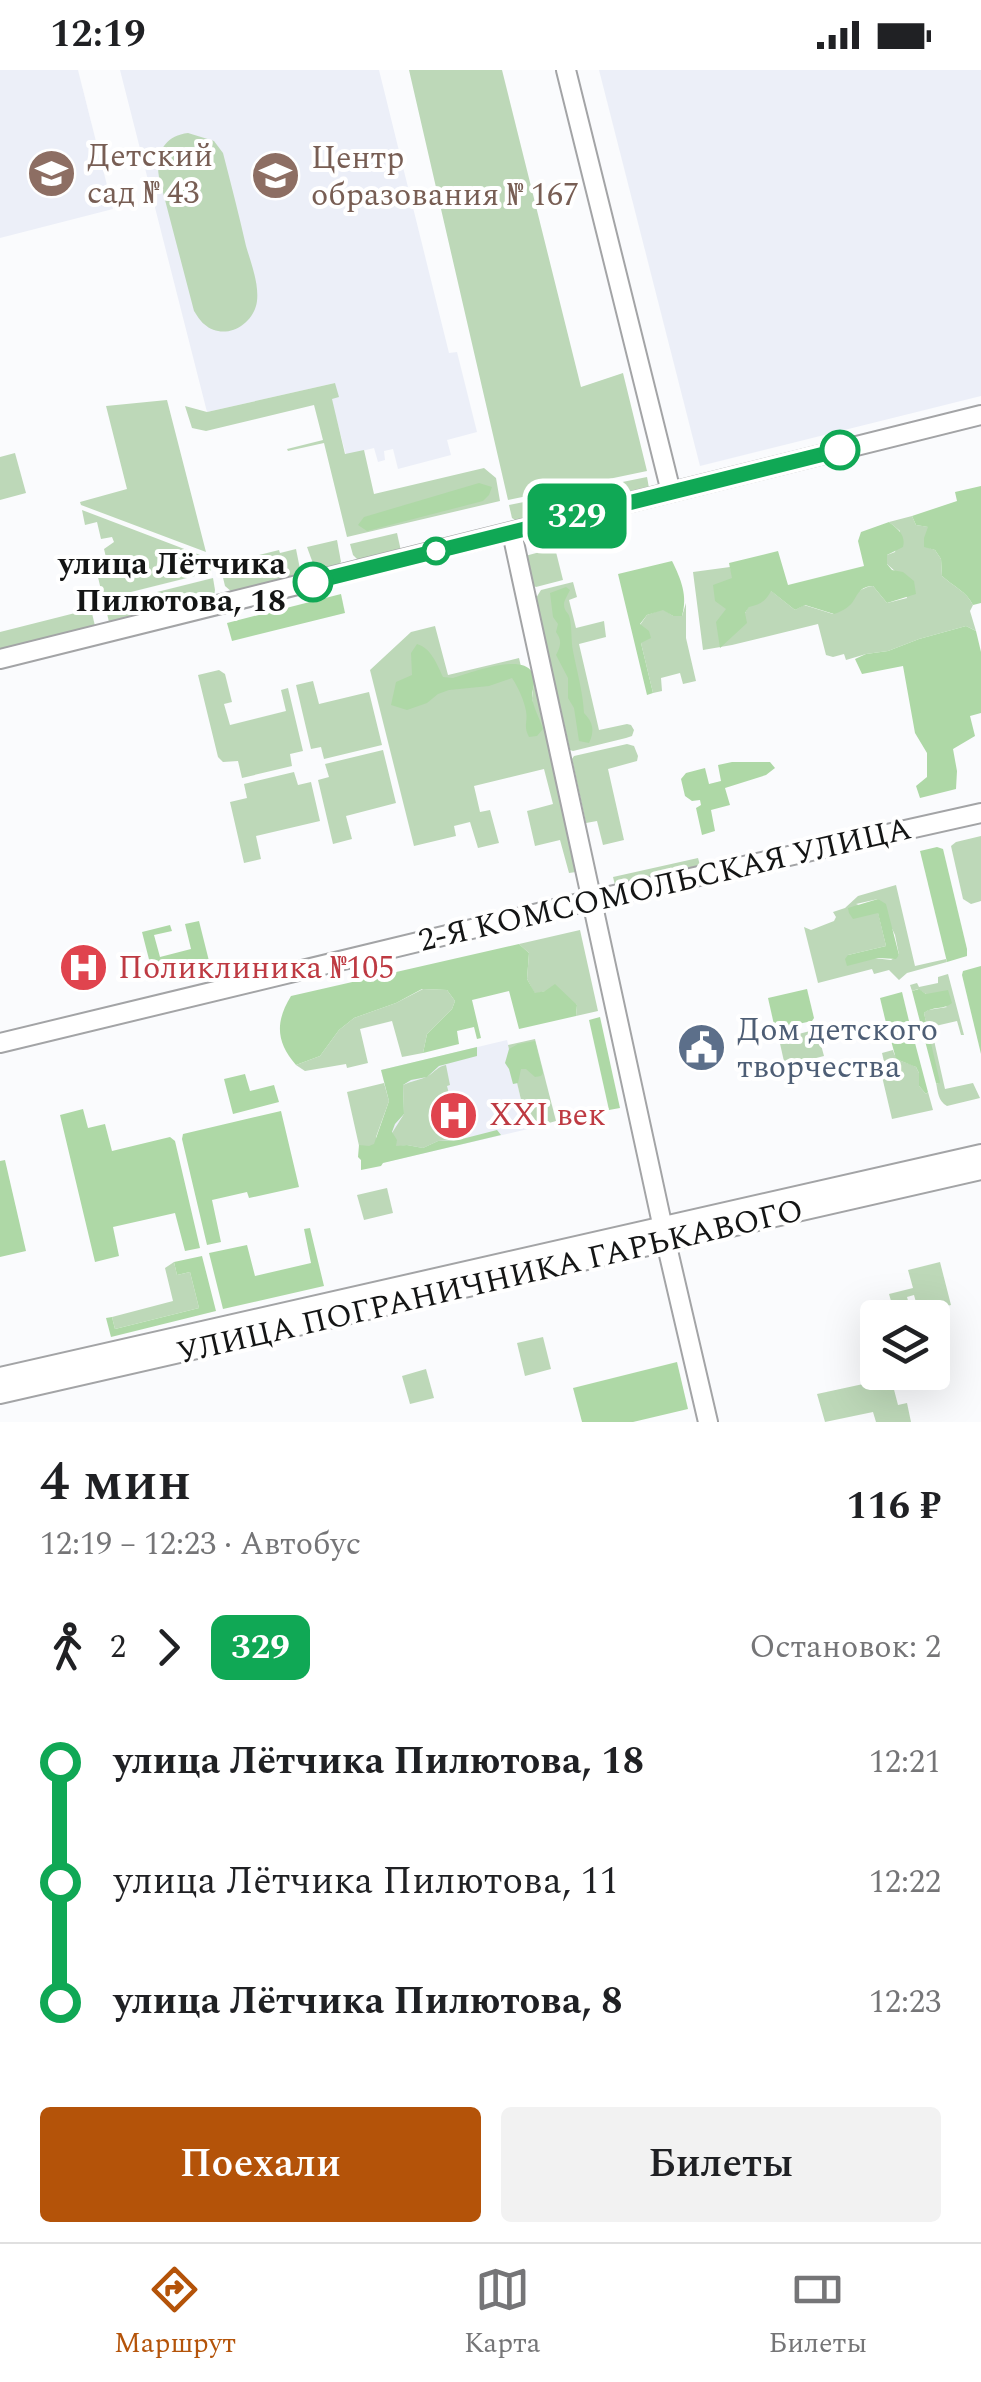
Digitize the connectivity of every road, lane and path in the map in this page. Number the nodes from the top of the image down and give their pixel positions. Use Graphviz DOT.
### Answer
graph roads {
  1 [pos="566,70"];
  2 [pos="981,415"];
  3 [pos="671,492"];
  4 [pos="512,533"];
  5 [pos="0,658"];
  6 [pos="981,814"];
  7 [pos="592,900"];
  8 [pos="0,1043"];
  9 [pos="981,1154"];
  10 [pos="981,1170"];
  11 [pos="664,1234"];
  12 [pos="0,1378"];
  13 [pos="0,1394"];
  14 [pos="708,1422"];
  1 -- 3 [label="street"];
  2 -- 3 [label="street"];
  3 -- 4 [label="street"];
  4 -- 5 [label="street"];
  4 -- 7 [label="street"];
  6 -- 7 [label="street, 2-Я КОМСОМОЛЬСКАЯ УЛИЦА"];
  7 -- 8 [label="street, 2-Я КОМСОМОЛЬСКАЯ УЛИЦА"];
  7 -- 11 [label="street"];
  9 -- 11 [label="street, УЛИЦА ПОГРАНИЧНИКА ГАРЬКАВОГО"];
  10 -- 11 [label="street, УЛИЦА ПОГРАНИЧНИКА ГАРЬКАВОГО"];
  11 -- 12 [label="street, УЛИЦА ПОГРАНИЧНИКА ГАРЬКАВОГО"];
  11 -- 13 [label="street, УЛИЦА ПОГРАНИЧНИКА ГАРЬКАВОГО"];
  11 -- 14 [label="street"];
}
